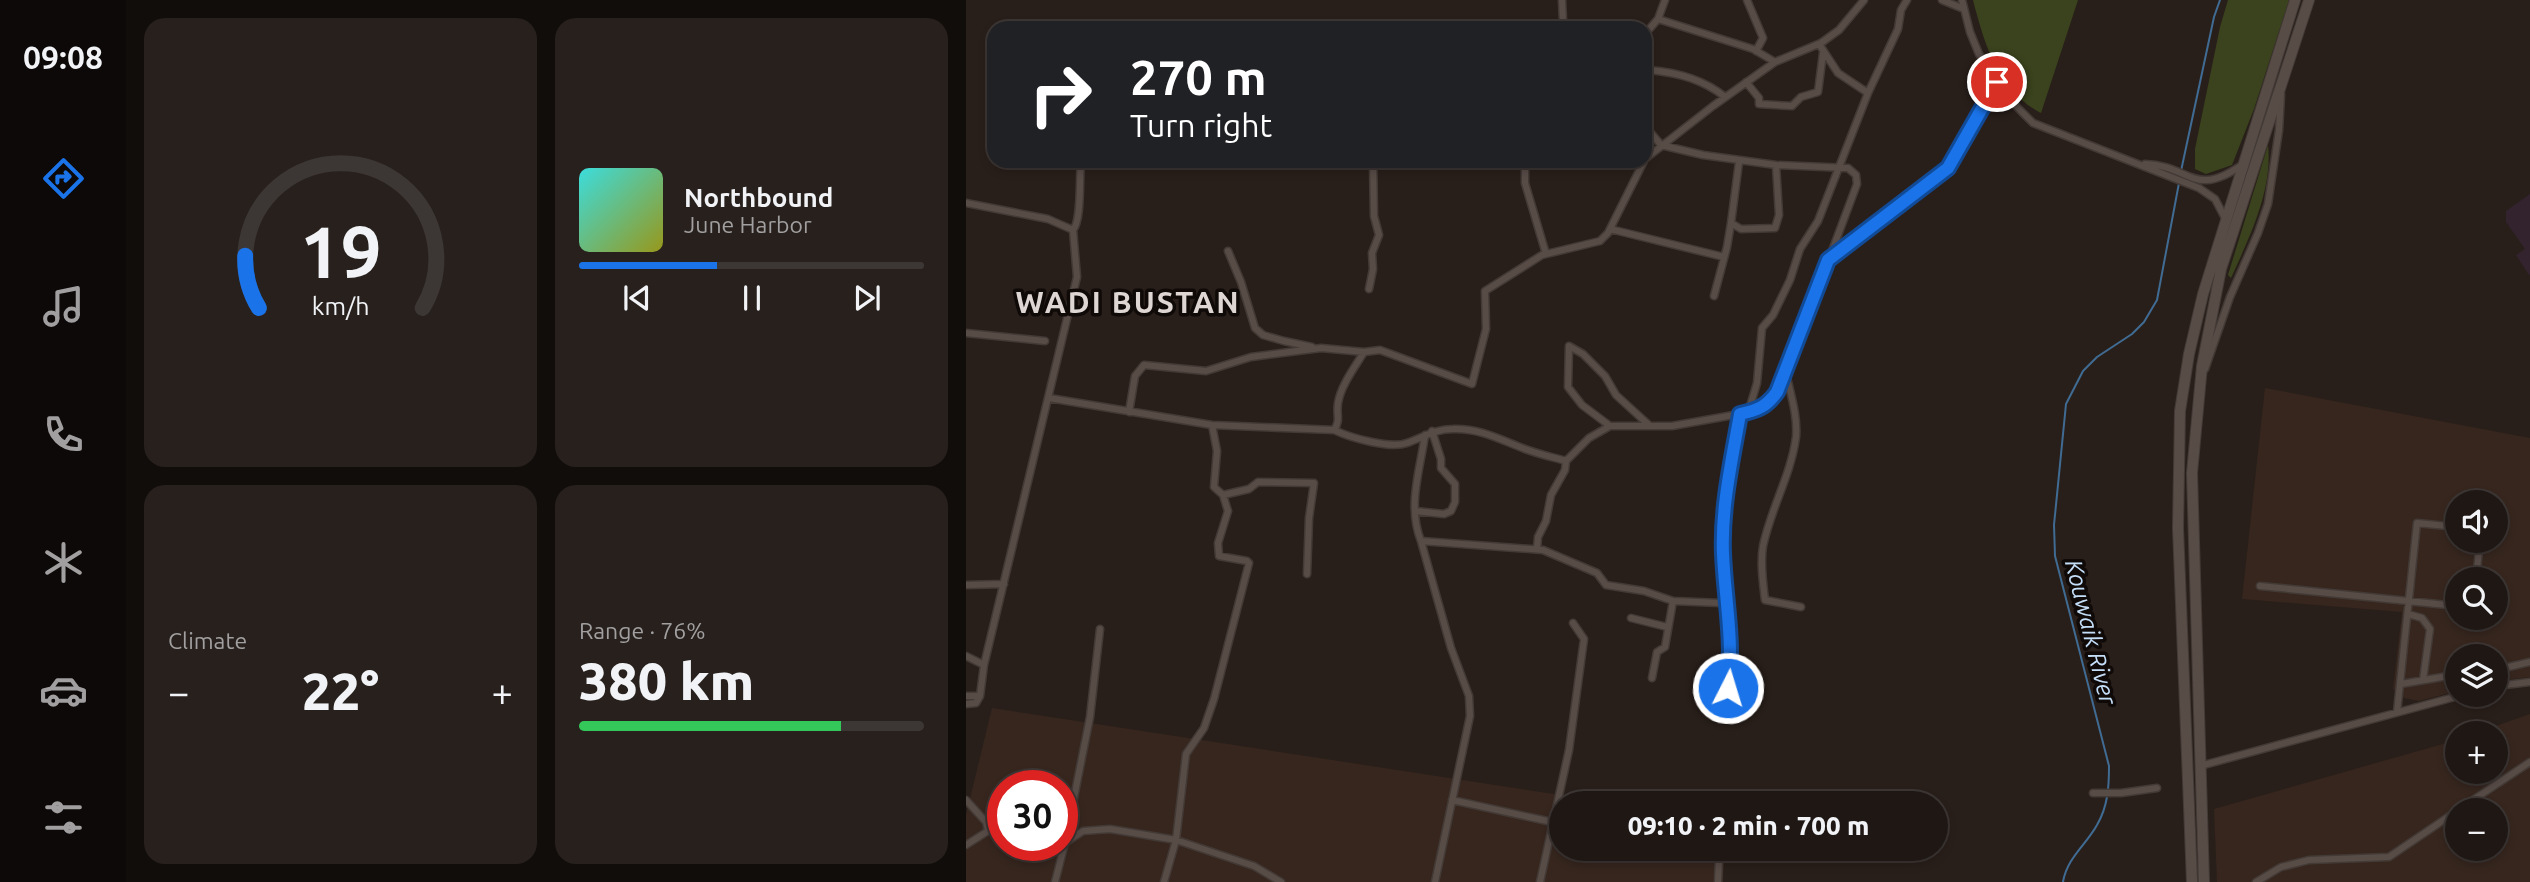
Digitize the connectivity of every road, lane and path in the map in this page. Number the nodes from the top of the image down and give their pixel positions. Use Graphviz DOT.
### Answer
graph roads {
  1 [pos="1562,0"];
  2 [pos="1665,0"];
  3 [pos="1747,0"];
  4 [pos="1864,0"];
  5 [pos="1907,0"];
  6 [pos="1942,0"];
  7 [pos="1962,0"];
  8 [pos="2295,0"];
  9 [pos="2309,0"];
  10 [pos="1964,9"];
  11 [pos="1658,19"];
  12 [pos="1563,21"];
  13 [pos="1652,26"];
  14 [pos="1819,44"];
  15 [pos="1756,51"];
  16 [pos="1823,51"];
  17 [pos="1775,62"];
  18 [pos="1652,71"];
  19 [pos="1746,82"];
  20 [pos="1997,82"];
  21 [pos="2281,85"];
  22 [pos="1868,93"];
  23 [pos="1725,97"];
  24 [pos="1652,134"];
  25 [pos="1661,145"];
  26 [pos="1652,153"];
  27 [pos="1739,162"];
  28 [pos="1776,165"];
  29 [pos="2243,165"];
  30 [pos="1840,167"];
  31 [pos="1081,168"];
  32 [pos="1373,168"];
  33 [pos="1525,168"];
  34 [pos="1641,168"];
  35 [pos="2198,184"];
  36 [pos="966,203"];
  37 [pos="2225,218"];
  38 [pos="1731,223"];
  39 [pos="1610,229"];
  40 [pos="1073,230"];
  41 [pos="1228,251"];
  42 [pos="1546,254"];
  43 [pos="1724,257"];
  44 [pos="1828,260"];
  45 [pos="1369,289"];
  46 [pos="1714,296"];
  47 [pos="966,333"];
  48 [pos="1045,341"];
  49 [pos="1321,348"];
  50 [pos="1364,352"];
  51 [pos="1786,371"];
  52 [pos="2200,384"];
  53 [pos="1049,398"];
  54 [pos="1129,412"];
  55 [pos="1744,414"];
  56 [pos="1212,425"];
  57 [pos="1610,426"];
  58 [pos="1650,426"];
  59 [pos="1334,430"];
  60 [pos="1432,431"];
  61 [pos="1424,435"];
  62 [pos="1566,461"];
  63 [pos="1223,495"];
  64 [pos="1415,511"];
  65 [pos="2445,526"];
  66 [pos="1421,541"];
  67 [pos="1537,549"];
  68 [pos="1307,574"];
  69 [pos="966,584"];
  70 [pos="1004,584"];
  71 [pos="2260,586"];
  72 [pos="1727,600"];
  73 [pos="1673,601"];
  74 [pos="2409,601"];
  75 [pos="2445,605"];
  76 [pos="1801,607"];
  77 [pos="2408,614"];
  78 [pos="1631,618"];
  79 [pos="1573,622"];
  80 [pos="1667,627"];
  81 [pos="1100,629"];
  82 [pos="966,656"];
  83 [pos="2530,662"];
  84 [pos="984,665"];
  85 [pos="2508,667"];
  86 [pos="1652,678"];
  87 [pos="2445,678"];
  88 [pos="2423,680"];
  89 [pos="2530,682"];
  90 [pos="2401,684"];
  91 [pos="2508,685"];
  92 [pos="1713,687"];
  93 [pos="966,696"];
  94 [pos="980,696"];
  95 [pos="2445,699"];
  96 [pos="966,704"];
  97 [pos="2397,712"];
  98 [pos="2530,762"];
  99 [pos="2200,766"];
  100 [pos="1078,777"];
  101 [pos="2157,788"];
  102 [pos="1560,791"];
  103 [pos="2096,793"];
  104 [pos="2477,798"];
  105 [pos="966,800"];
  106 [pos="1452,800"];
  107 [pos="2445,820"];
  108 [pos="1549,821"];
  109 [pos="1078,834"];
  110 [pos="1176,840"];
  111 [pos="1549,840"];
  112 [pos="966,845"];
  113 [pos="1060,861"];
  114 [pos="1719,861"];
  115 [pos="1055,882"];
  116 [pos="1164,882"];
  117 [pos="1281,882"];
  118 [pos="1436,882"];
  119 [pos="1540,882"];
  120 [pos="1718,882"];
  121 [pos="2192,882"];
  122 [pos="2204,882"];
  123 [pos="2256,882"];
  1 -- 12 [label="street"];
  2 -- 11 [label="street"];
  3 -- 15 [label="street"];
  4 -- 14 [label="street"];
  5 -- 22 [label="street"];
  6 -- 10 [label="street"];
  7 -- 10 [label="street"];
  8 -- 29 [label="main road"];
  9 -- 21 [label="main road"];
  10 -- 20 [label="street"];
  11 -- 13 [label="street"];
  11 -- 15 [label="street"];
  14 -- 16 [label="street"];
  14 -- 17 [label="street"];
  15 -- 17 [label="street"];
  16 -- 19 [label="street"];
  16 -- 22 [label="street"];
  17 -- 19 [label="street"];
  18 -- 23 [label="street"];
  19 -- 23 [label="street"];
  20 -- 35 [label="street"];
  20 -- 44 [label="street"];
  21 -- 52 [label="main road"];
  21 -- 52 [label="street"];
  22 -- 30 [label="street"];
  23 -- 25 [label="street"];
  24 -- 25 [label="street"];
  25 -- 26 [label="street"];
  25 -- 27 [label="street"];
  27 -- 28 [label="street"];
  27 -- 38 [label="street"];
  28 -- 30 [label="street"];
  28 -- 38 [label="street"];
  29 -- 35 [label="street"];
  29 -- 37 [label="main road"];
  30 -- 44 [label="street"];
  30 -- 55 [label="street"];
  31 -- 40 [label="street"];
  32 -- 45 [label="street"];
  33 -- 42 [label="street"];
  34 -- 39 [label="street"];
  35 -- 37 [label="street"];
  36 -- 40 [label="street"];
  37 -- 121 [label="main road"];
  38 -- 43 [label="street"];
  39 -- 42 [label="street"];
  39 -- 43 [label="street"];
  40 -- 53 [label="street"];
  41 -- 49 [label="street"];
  42 -- 50 [label="street"];
  43 -- 46 [label="street"];
  44 -- 51 [label="street"];
  47 -- 48 [label="street"];
  49 -- 50 [label="street"];
  49 -- 54 [label="street"];
  50 -- 59 [label="street"];
  51 -- 55 [label="street"];
  51 -- 76 [label="street"];
  52 -- 99 [label="main road"];
  53 -- 54 [label="street"];
  53 -- 70 [label="street"];
  54 -- 56 [label="street"];
  55 -- 58 [label="street"];
  55 -- 72 [label="street"];
  56 -- 59 [label="street"];
  56 -- 63 [label="street"];
  57 -- 58 [label="street"];
  57 -- 58 [label="street"];
  57 -- 62 [label="street"];
  59 -- 61 [label="street"];
  60 -- 61 [label="street"];
  60 -- 62 [label="street"];
  60 -- 64 [label="street"];
  61 -- 64 [label="street"];
  62 -- 67 [label="street"];
  63 -- 68 [label="street"];
  63 -- 110 [label="street"];
  64 -- 66 [label="street"];
  65 -- 74 [label="street"];
  66 -- 67 [label="street"];
  66 -- 106 [label="street"];
  67 -- 73 [label="street"];
  69 -- 70 [label="street"];
  70 -- 84 [label="street"];
  71 -- 74 [label="street"];
  72 -- 73 [label="street"];
  72 -- 92 [label="street"];
  73 -- 80 [label="street"];
  74 -- 75 [label="street"];
  74 -- 77 [label="street"];
  77 -- 88 [label="street"];
  77 -- 90 [label="street"];
  78 -- 80 [label="street"];
  79 -- 102 [label="street"];
  80 -- 86 [label="street"];
  81 -- 100 [label="street"];
  82 -- 84 [label="street"];
  83 -- 85 [label="street"];
  84 -- 94 [label="street"];
  87 -- 88 [label="street"];
  88 -- 90 [label="street"];
  89 -- 91 [label="street"];
  90 -- 97 [label="street"];
  93 -- 94 [label="street"];
  94 -- 96 [label="street"];
  95 -- 97 [label="street"];
  97 -- 99 [label="street"];
  98 -- 104 [label="street"];
  99 -- 122 [label="main road"];
  101 -- 103 [label="street"];
  105 -- 112 [label="street"];
  106 -- 108 [label="street"];
  106 -- 118 [label="street"];
  107 -- 123 [label="street"];
  109 -- 110 [label="street"];
  110 -- 116 [label="street"];
  110 -- 117 [label="street"];
  111 -- 119 [label="street"];
  113 -- 115 [label="street"];
  114 -- 120 [label="street"];
}
